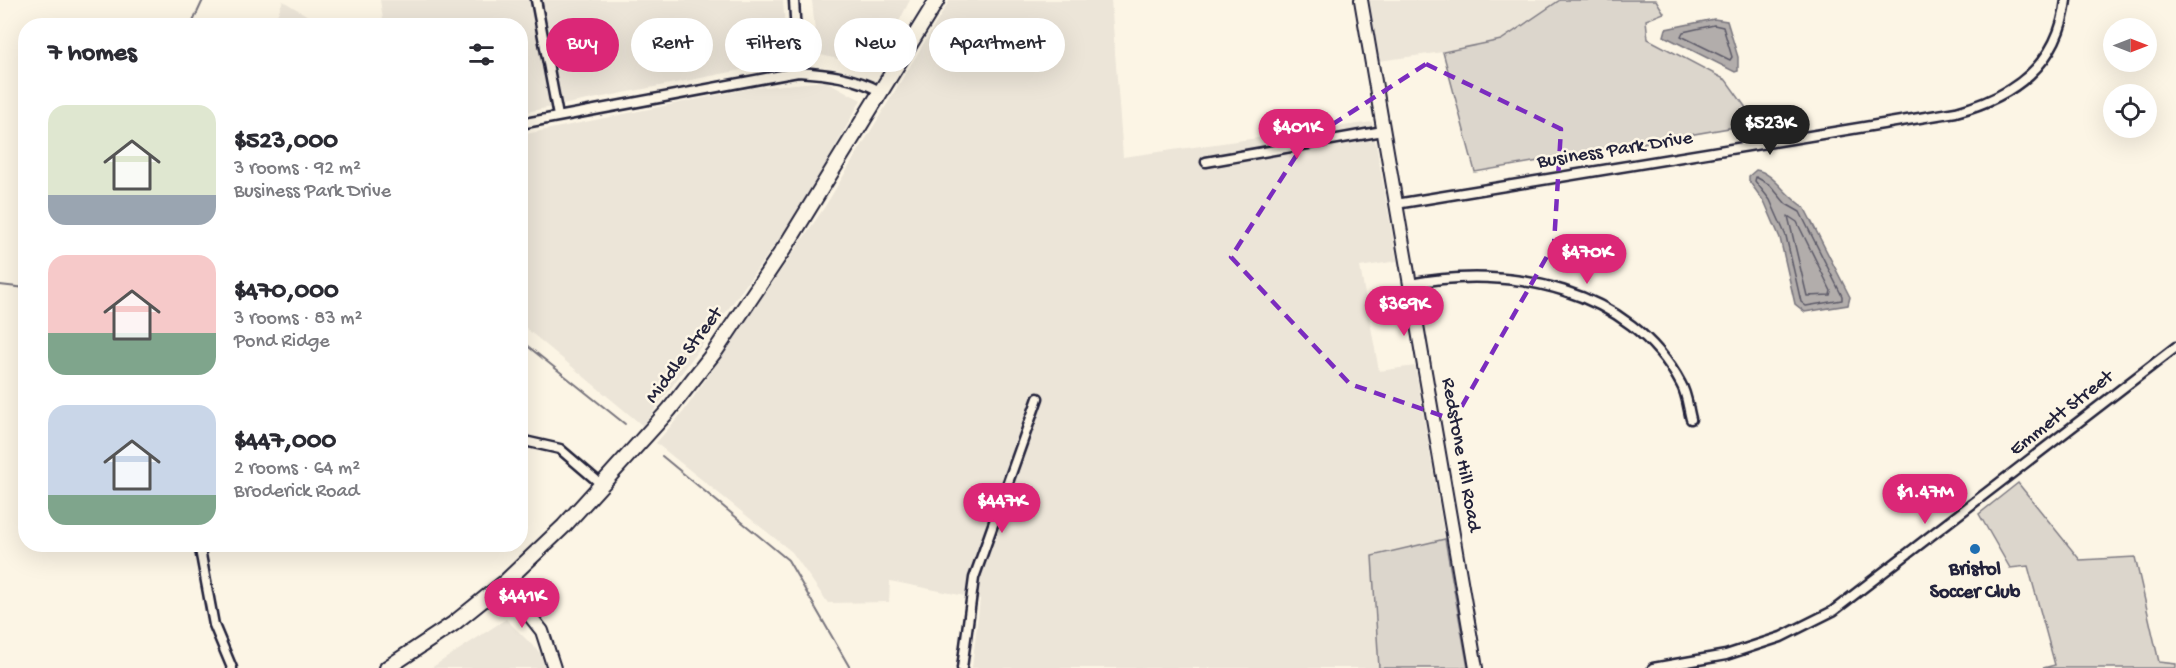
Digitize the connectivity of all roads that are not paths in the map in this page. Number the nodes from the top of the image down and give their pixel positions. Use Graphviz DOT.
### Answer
graph roads {
  1 [pos="536,0"];
  2 [pos="794,0"];
  3 [pos="937,0"];
  4 [pos="1361,0"];
  5 [pos="2066,0"];
  6 [pos="795,18"];
  7 [pos="798,72"];
  8 [pos="880,91"];
  9 [pos="558,116"];
  10 [pos="528,122"];
  11 [pos="1383,131"];
  12 [pos="1206,162"];
  13 [pos="1396,204"];
  14 [pos="1410,284"];
  15 [pos="2176,347"];
  16 [pos="1038,398"];
  17 [pos="1691,419"];
  18 [pos="528,442"];
  19 [pos="602,485"];
  20 [pos="200,552"];
  21 [pos="504,584"];
  22 [pos="232,668"];
  23 [pos="387,668"];
  24 [pos="554,668"];
  25 [pos="962,668"];
  26 [pos="1476,668"];
  27 [pos="1653,668"];
  1 -- 9 [label="street"];
  2 -- 6 [label="street"];
  3 -- 8 [label="main road, Middle Street"];
  4 -- 11 [label="main road, Redstone Hill Road"];
  5 -- 13 [label="street, Business Park Drive"];
  7 -- 8 [label="street"];
  7 -- 9 [label="street"];
  8 -- 19 [label="main road, Middle Street"];
  9 -- 10 [label="street"];
  11 -- 12 [label="street"];
  11 -- 13 [label="main road, Redstone Hill Road"];
  13 -- 14 [label="main road, Redstone Hill Road"];
  14 -- 17 [label="street"];
  14 -- 26 [label="main road, Redstone Hill Road"];
  15 -- 27 [label="street, Emmett Street"];
  16 -- 25 [label="street"];
  18 -- 19 [label="street"];
  19 -- 21 [label="main road, Middle Street"];
  20 -- 22 [label="street"];
  21 -- 23 [label="main road, Middle Street"];
  21 -- 24 [label="main road"];
}
